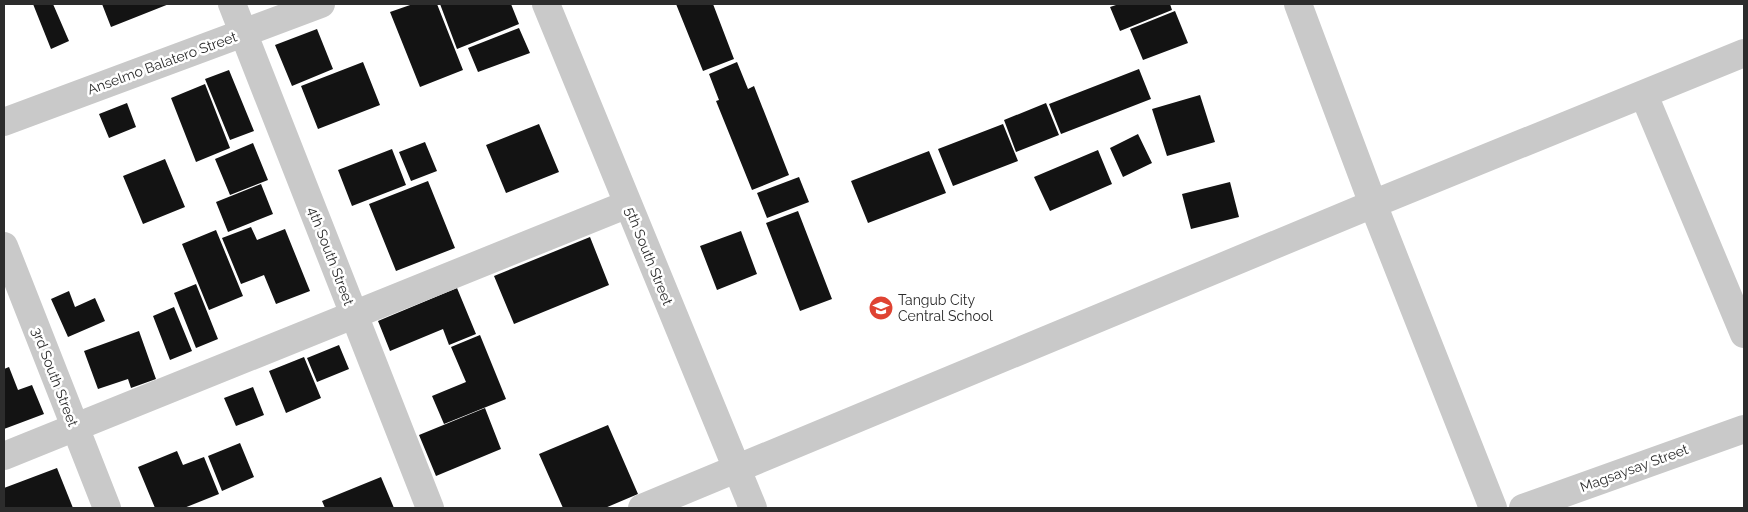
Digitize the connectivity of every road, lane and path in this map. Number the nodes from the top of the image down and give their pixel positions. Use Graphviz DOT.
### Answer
graph roads {
  1 [pos="232,4"];
  2 [pos="321,4"];
  3 [pos="546,4"];
  4 [pos="1298,4"];
  5 [pos="244,32"];
  6 [pos="1744,53"];
  7 [pos="1644,95"];
  8 [pos="4,122"];
  9 [pos="628,204"];
  10 [pos="1373,204"];
  11 [pos="4,246"];
  12 [pos="354,315"];
  13 [pos="1744,334"];
  14 [pos="74,426"];
  15 [pos="1744,429"];
  16 [pos="4,456"];
  17 [pos="736,470"];
  18 [pos="107,508"];
  19 [pos="430,508"];
  20 [pos="642,508"];
  21 [pos="752,508"];
  22 [pos="1492,508"];
  23 [pos="1523,508"];
  1 -- 5 [label="street, 4th South Street"];
  2 -- 5 [label="street, Anselmo Balatero Street"];
  3 -- 9 [label="street, 5th South Street"];
  4 -- 10 [label="street"];
  5 -- 8 [label="street, Anselmo Balatero Street"];
  5 -- 12 [label="street, 4th South Street"];
  6 -- 7 [label="street"];
  7 -- 10 [label="street"];
  7 -- 13 [label="street"];
  9 -- 12 [label="street"];
  9 -- 17 [label="street, 5th South Street"];
  10 -- 17 [label="street"];
  10 -- 22 [label="street"];
  11 -- 14 [label="street, 3rd South Street"];
  12 -- 14 [label="street"];
  12 -- 19 [label="street, 4th South Street"];
  14 -- 16 [label="street"];
  14 -- 18 [label="street, 3rd South Street"];
  15 -- 23 [label="street, Magsaysay Street"];
  17 -- 20 [label="street"];
  17 -- 21 [label="street, 5th South Street"];
}
